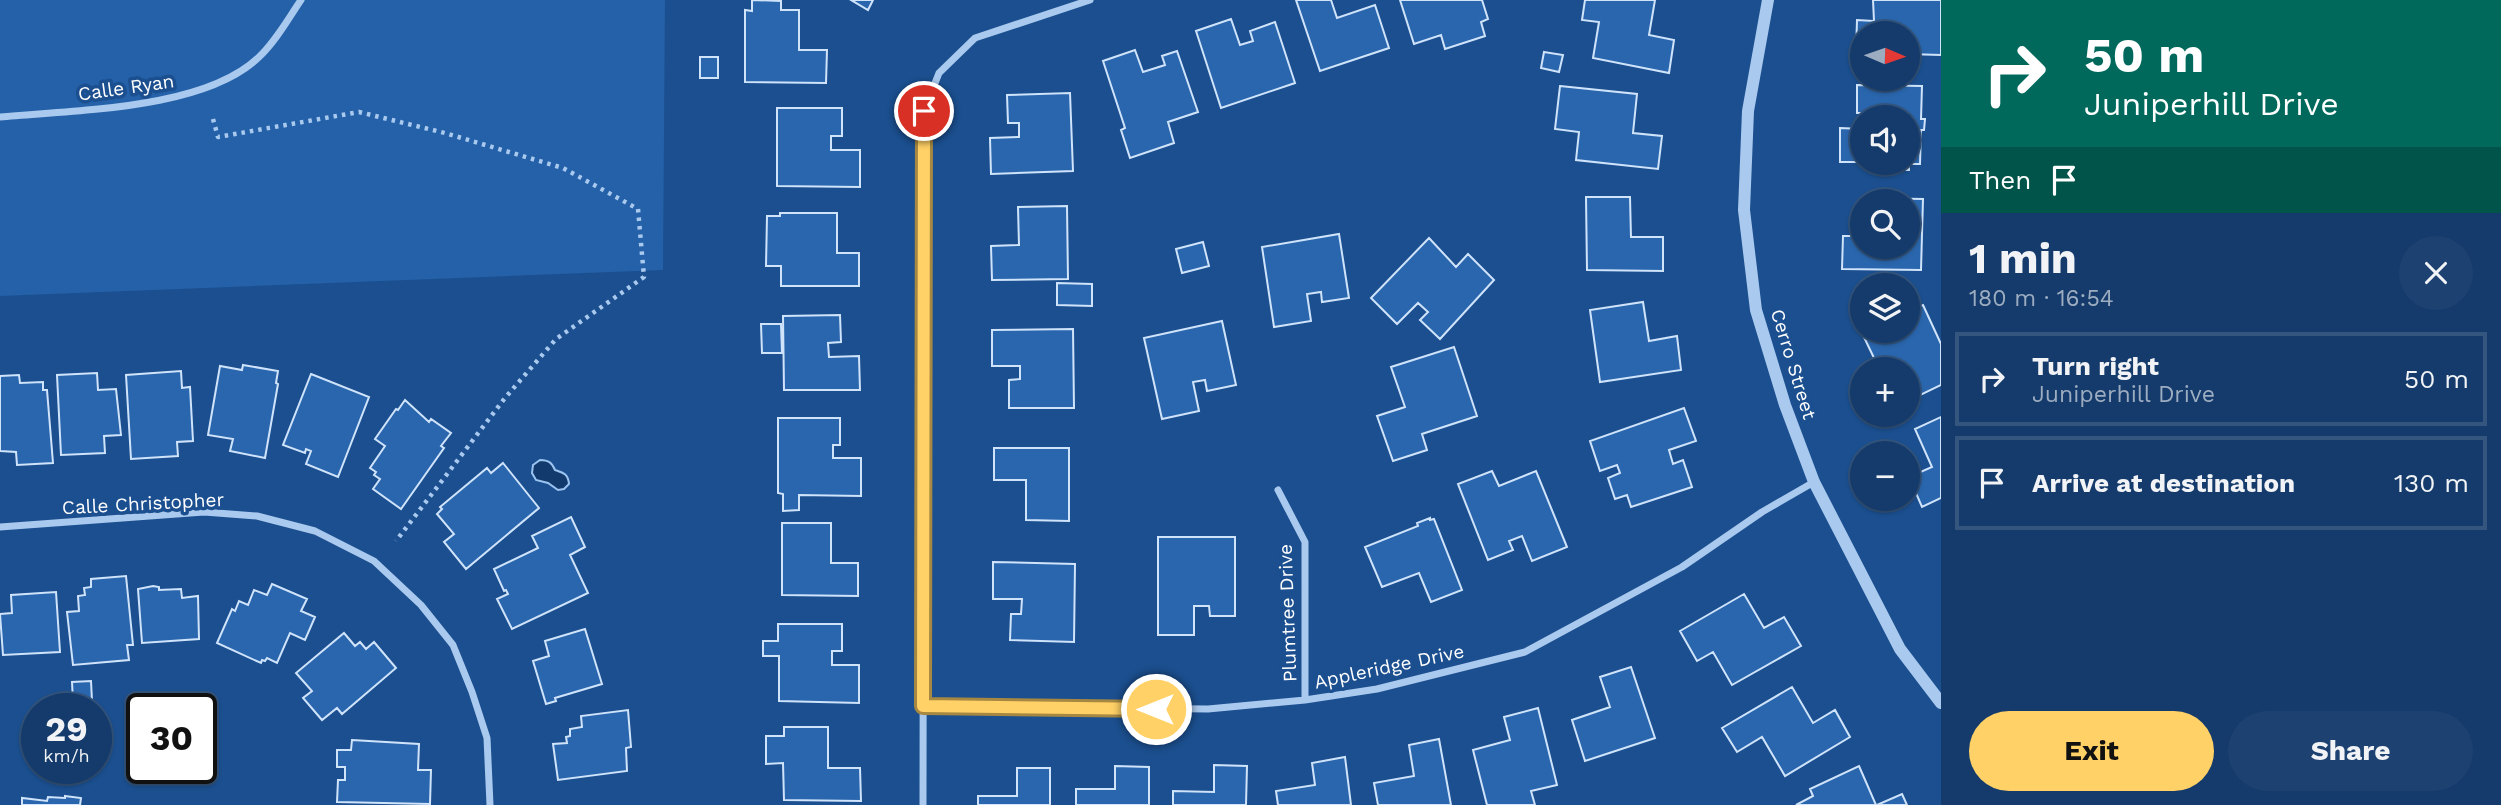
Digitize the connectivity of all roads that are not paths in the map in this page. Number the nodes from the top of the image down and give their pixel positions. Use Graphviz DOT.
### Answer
graph roads {
  1 [pos="301,0"];
  2 [pos="1090,0"];
  3 [pos="1768,0"];
  4 [pos="0,117"];
  5 [pos="1814,482"];
  6 [pos="1278,490"];
  7 [pos="0,527"];
  8 [pos="1305,700"];
  9 [pos="1941,704"];
  10 [pos="923,706"];
  11 [pos="490,805"];
  12 [pos="923,805"];
  1 -- 4 [label="street, Calle Ryan"];
  2 -- 10 [label="street"];
  3 -- 5 [label="street, Cerro Street"];
  5 -- 8 [label="street, Appleridge Drive"];
  5 -- 9 [label="street, Cerro Street"];
  6 -- 8 [label="street, Plumtree Drive"];
  7 -- 11 [label="street, Calle Christopher"];
  8 -- 10 [label="street, Appleridge Drive"];
  10 -- 12 [label="street"];
}
